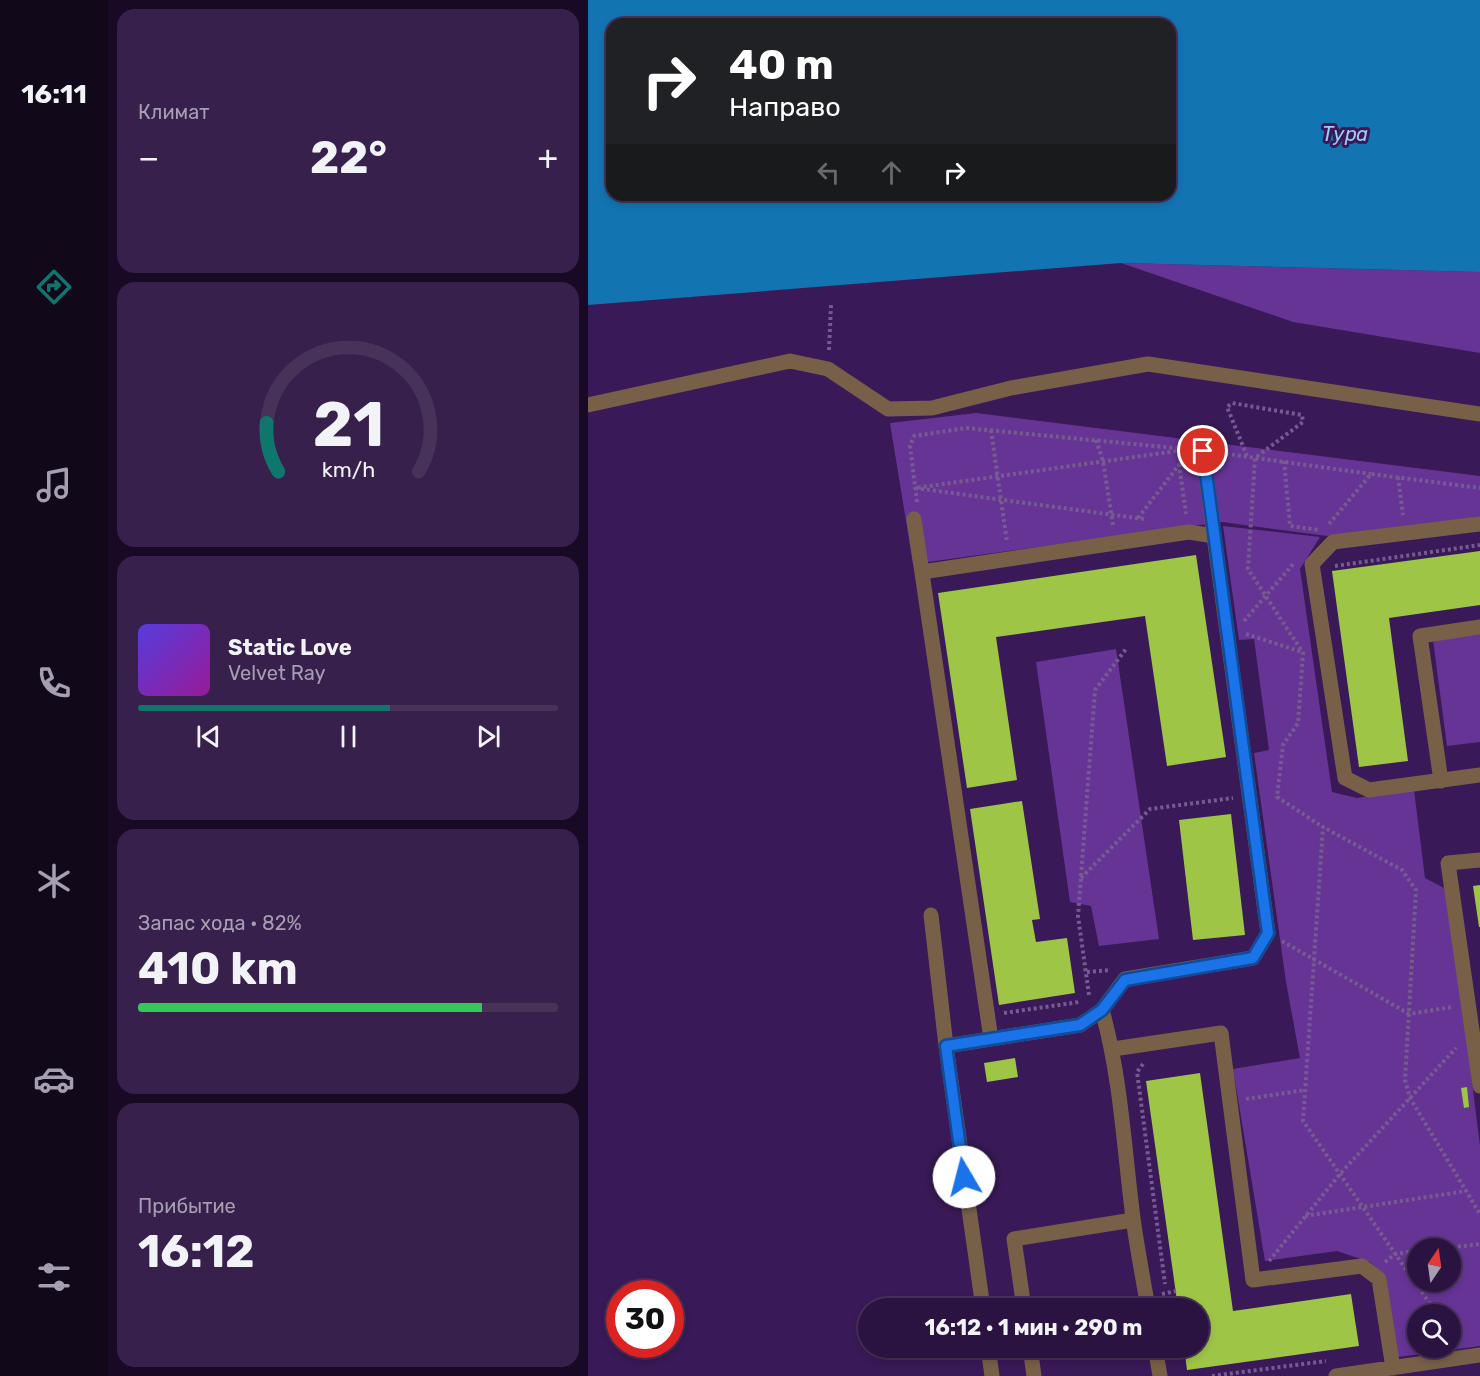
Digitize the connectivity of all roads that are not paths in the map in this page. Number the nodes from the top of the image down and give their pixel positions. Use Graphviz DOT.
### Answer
graph roads {
  1 [pos="588,405"];
  2 [pos="1480,414"];
  3 [pos="1197,450"];
  4 [pos="916,515"];
  5 [pos="1480,524"];
  6 [pos="1214,536"];
  7 [pos="922,572"];
  8 [pos="1480,627"];
  9 [pos="1480,775"];
  10 [pos="1441,781"];
  11 [pos="1480,860"];
  12 [pos="931,915"];
  13 [pos="1102,1010"];
  14 [pos="991,1039"];
  15 [pos="946,1046"];
  16 [pos="1113,1049"];
  17 [pos="1480,1086"];
  18 [pos="1133,1220"];
  19 [pos="981,1298"];
  20 [pos="1023,1298"];
  21 [pos="1146,1298"];
  22 [pos="1480,1355"];
  23 [pos="990,1358"];
  24 [pos="1032,1358"];
  25 [pos="1157,1358"];
  26 [pos="1393,1368"];
  27 [pos="992,1376"];
  28 [pos="1034,1376"];
  29 [pos="1160,1376"];
  30 [pos="1336,1376"];
  1 -- 2 [label="street"];
  3 -- 6 [label="street"];
  4 -- 7 [label="street"];
  5 -- 10 [label="street"];
  6 -- 7 [label="street"];
  6 -- 13 [label="street"];
  7 -- 14 [label="street"];
  8 -- 10 [label="street"];
  9 -- 10 [label="street"];
  11 -- 17 [label="street"];
  12 -- 15 [label="street"];
  13 -- 14 [label="street"];
  13 -- 16 [label="street"];
  14 -- 15 [label="street"];
  15 -- 19 [label="street"];
  16 -- 18 [label="street"];
  16 -- 26 [label="street"];
  18 -- 20 [label="street"];
  18 -- 21 [label="street"];
  22 -- 26 [label="street"];
  23 -- 27 [label="street"];
  24 -- 28 [label="street"];
  25 -- 29 [label="street"];
  26 -- 30 [label="street"];
}
